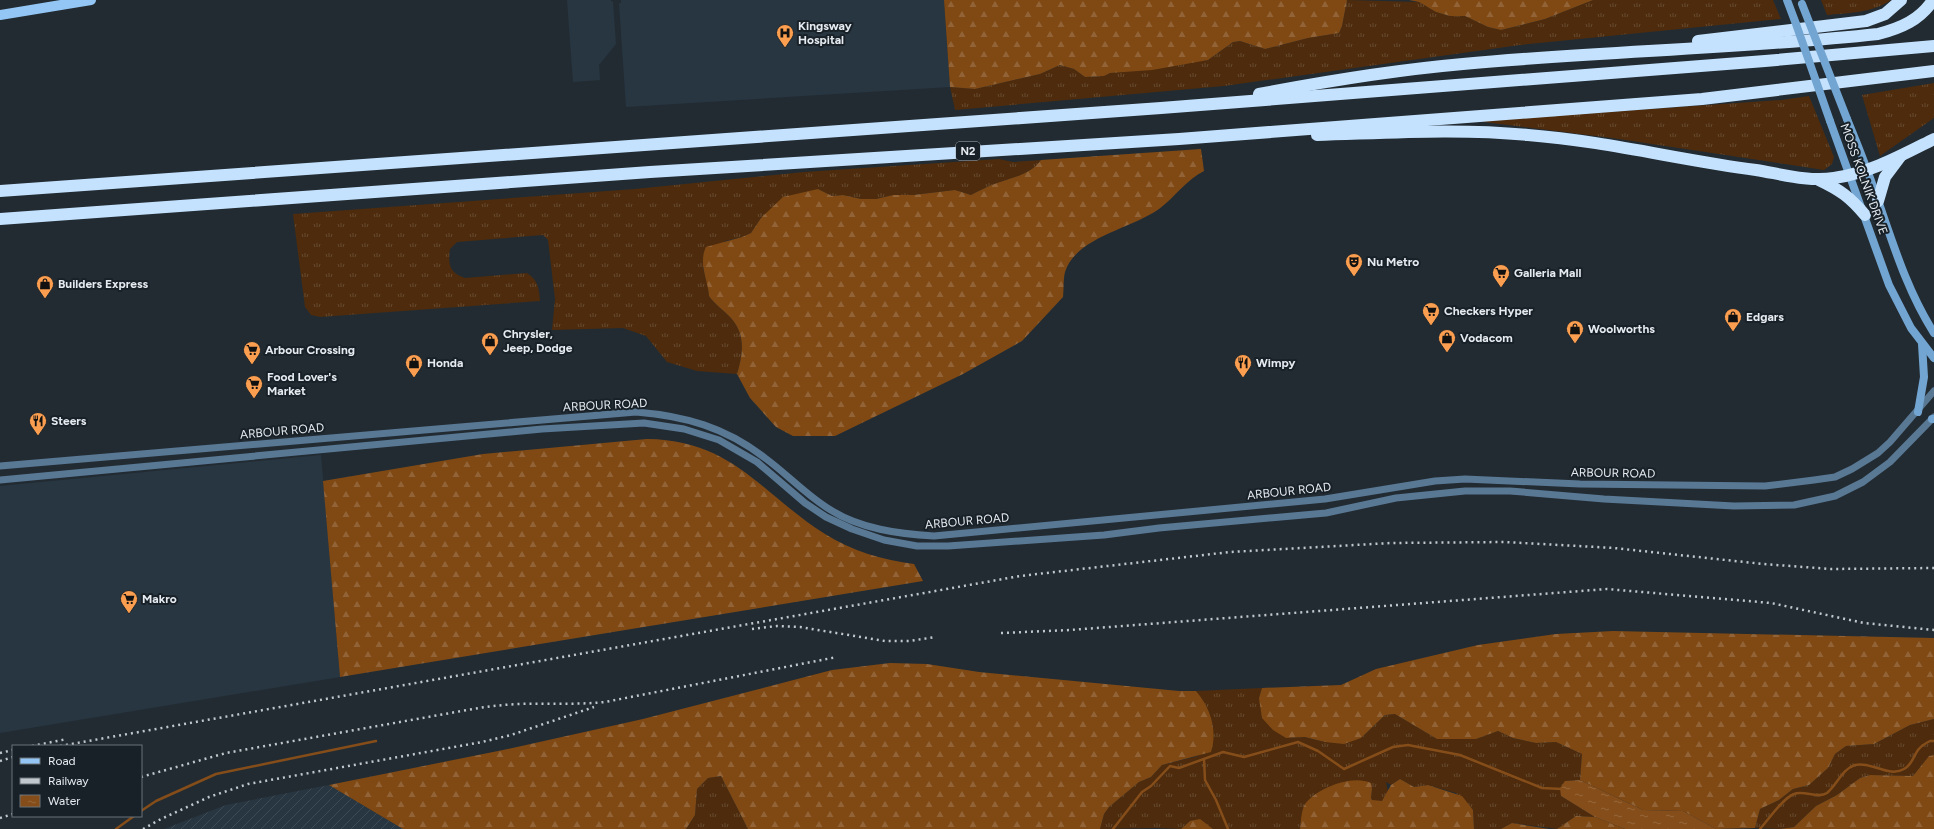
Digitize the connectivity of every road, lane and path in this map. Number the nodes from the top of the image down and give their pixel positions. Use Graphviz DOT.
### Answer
graph roads {
  1 [pos="92,0"];
  2 [pos="1787,0"];
  3 [pos="1902,0"];
  4 [pos="1933,0"];
  5 [pos="1802,1"];
  6 [pos="0,15"];
  7 [pos="1934,46"];
  8 [pos="1571,56"];
  9 [pos="1934,71"];
  10 [pos="1203,105"];
  11 [pos="1179,139"];
  12 [pos="1934,139"];
  13 [pos="1901,156"];
  14 [pos="1867,170"];
  15 [pos="1850,174"];
  16 [pos="1817,179"];
  17 [pos="0,191"];
  18 [pos="1878,200"];
  19 [pos="1865,215"];
  20 [pos="0,219"];
  21 [pos="1934,333"];
  22 [pos="1921,341"];
  23 [pos="1934,358"];
  24 [pos="1934,391"];
  25 [pos="1918,412"];
  26 [pos="1933,418"];
  27 [pos="0,466"];
  28 [pos="0,480"];
  29 [pos="1511,481"];
  30 [pos="1510,491"];
  1 -- 6 [label="main road"];
  2 -- 15 [label="main road, MOSS KOLNIK DRIVE, bridge"];
  3 -- 8 [label="highway"];
  4 -- 8 [label="highway"];
  5 -- 14 [label="main road, MOSS KOLNIK DRIVE, bridge"];
  7 -- 10 [label="highway"];
  8 -- 10 [label="highway"];
  9 -- 11 [label="highway, N2"];
  10 -- 17 [label="highway"];
  11 -- 16 [label="highway"];
  11 -- 20 [label="highway, N2"];
  12 -- 13 [label="highway"];
  13 -- 14 [label="highway"];
  13 -- 18 [label="highway"];
  14 -- 15 [label="highway"];
  14 -- 18 [label="main road, MOSS KOLNIK DRIVE"];
  15 -- 16 [label="highway"];
  15 -- 19 [label="main road, MOSS KOLNIK DRIVE"];
  16 -- 19 [label="highway"];
  18 -- 21 [label="main road, MOSS KOLNIK DRIVE"];
  19 -- 22 [label="main road, MOSS KOLNIK DRIVE"];
  22 -- 23 [label="main road, MOSS KOLNIK DRIVE"];
  22 -- 25 [label="main road"];
  24 -- 25 [label="street, ARBOUR ROAD"];
  25 -- 29 [label="street, ARBOUR ROAD"];
  26 -- 30 [label="street, ARBOUR ROAD"];
  27 -- 29 [label="street, ARBOUR ROAD"];
  28 -- 30 [label="street, ARBOUR ROAD"];
  29 -- 30 [label="street"];
}
